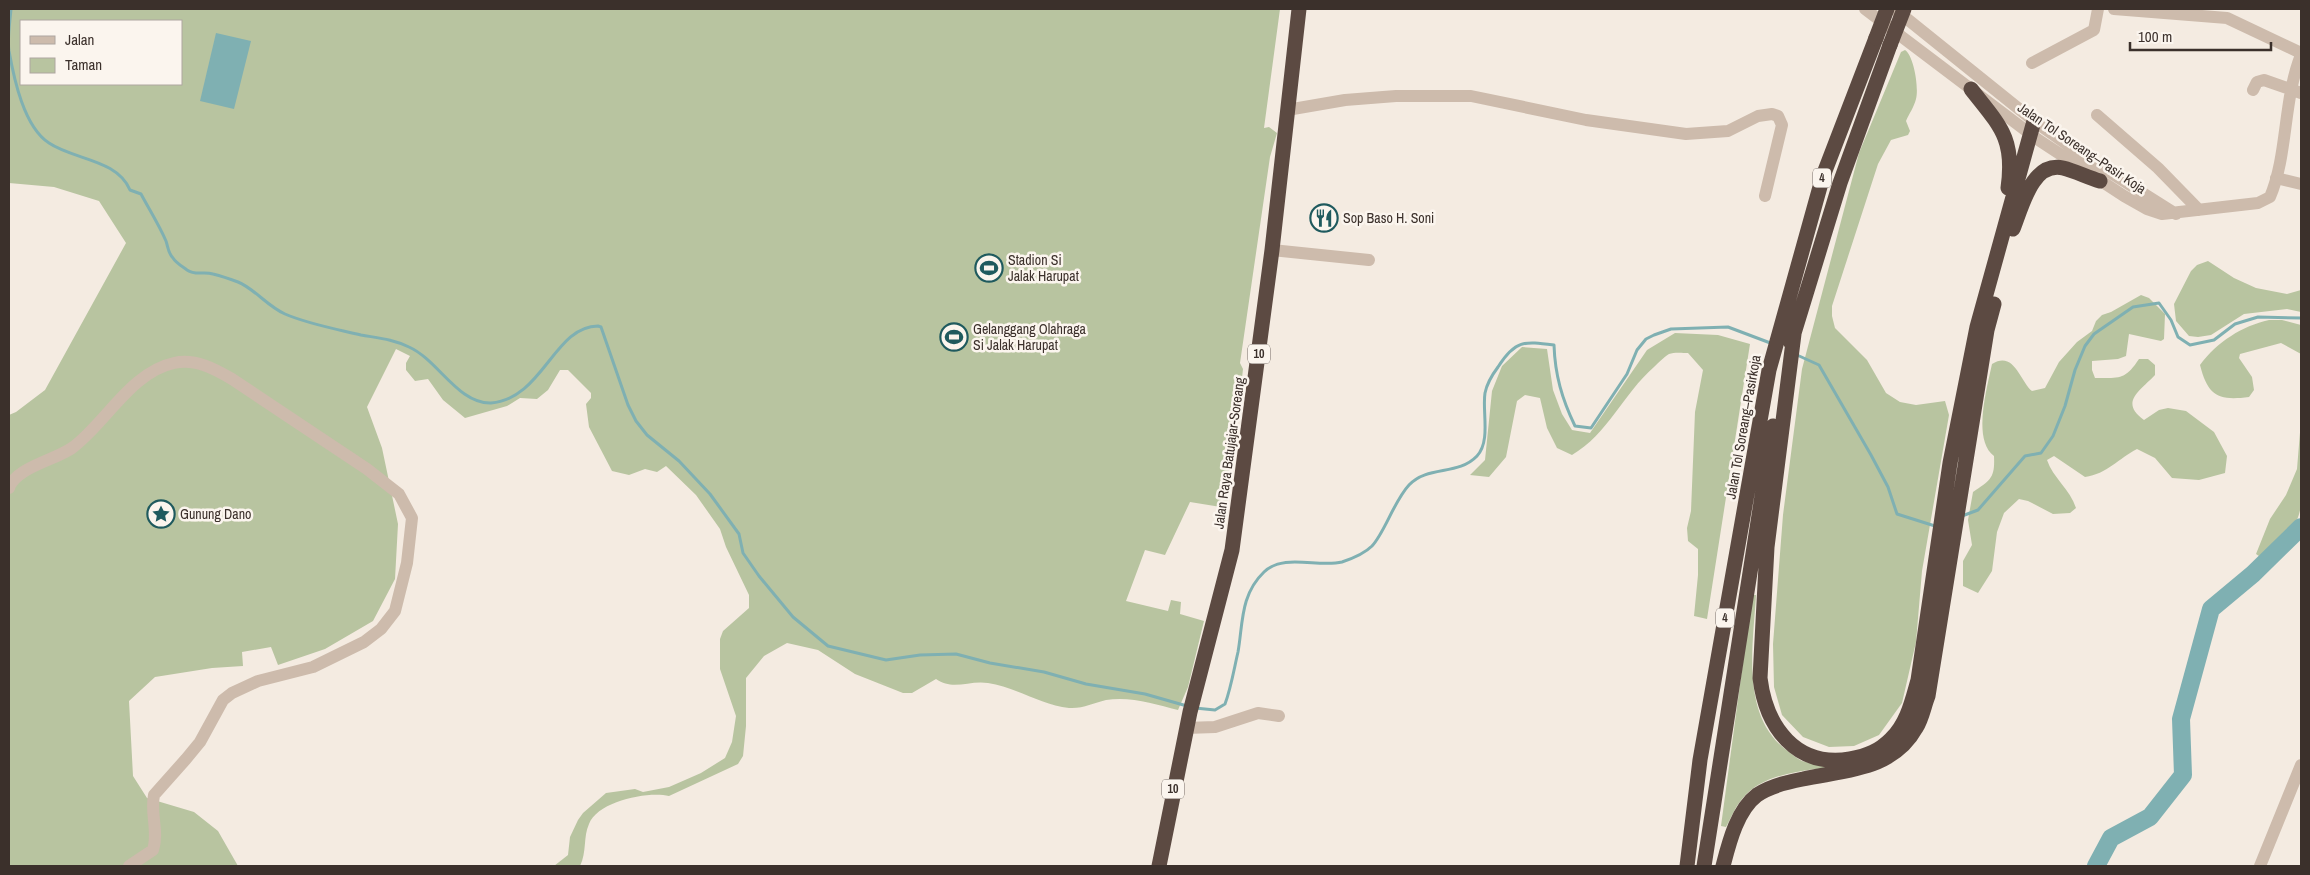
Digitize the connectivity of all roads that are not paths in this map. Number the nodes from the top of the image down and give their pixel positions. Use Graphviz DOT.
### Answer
graph roads {
  1 [pos="1299,9"];
  2 [pos="1866,9"];
  3 [pos="1888,9"];
  4 [pos="1894,9"];
  5 [pos="1904,9"];
  6 [pos="2098,9"];
  7 [pos="2114,9"];
  8 [pos="2228,13"];
  9 [pos="2301,54"];
  10 [pos="2032,63"];
  11 [pos="1971,89"];
  12 [pos="2252,90"];
  13 [pos="2296,92"];
  14 [pos="1287,110"];
  15 [pos="2097,115"];
  16 [pos="2036,129"];
  17 [pos="2276,178"];
  18 [pos="2100,181"];
  19 [pos="2301,184"];
  20 [pos="1765,196"];
  21 [pos="2199,210"];
  22 [pos="2176,214"];
  23 [pos="2013,228"];
  24 [pos="1272,250"];
  25 [pos="1996,258"];
  26 [pos="1369,260"];
  27 [pos="1781,373"];
  28 [pos="9,488"];
  29 [pos="1944,548"];
  30 [pos="1279,716"];
  31 [pos="1186,728"];
  32 [pos="2301,765"];
  33 [pos="129,866"];
  34 [pos="1159,866"];
  35 [pos="1687,866"];
  36 [pos="1704,866"];
  37 [pos="1723,866"];
  38 [pos="2260,866"];
  1 -- 14 [label="highway, Jalan Raya Batujajar-Soreang / 10"];
  2 -- 11 [label="street, Jalan Tol Soreang–Pasir Koja"];
  3 -- 27 [label="highway, Jalan Tol Soreang–Pasirkoja / 4, bridge"];
  4 -- 16 [label="street, Jalan Tol Soreang–Pasir Koja"];
  5 -- 27 [label="highway, 4, bridge"];
  6 -- 10 [label="street"];
  7 -- 8 [label="street"];
  8 -- 9 [label="street"];
  9 -- 13 [label="street"];
  11 -- 16 [label="street, Jalan Tol Soreang–Pasir Koja"];
  11 -- 25 [label="highway"];
  12 -- 13 [label="street"];
  13 -- 17 [label="street"];
  14 -- 20 [label="street"];
  14 -- 24 [label="highway, Jalan Raya Batujajar-Soreang / 10"];
  15 -- 21 [label="street"];
  16 -- 18 [label="street, Jalan Tol Soreang–Pasir Koja"];
  16 -- 22 [label="street, Jalan Tol Soreang–Pasir Koja"];
  16 -- 23 [label="highway"];
  16 -- 25 [label="highway"];
  17 -- 19 [label="street"];
  17 -- 21 [label="street"];
  18 -- 22 [label="street, Jalan Tol Soreang–Pasir Koja"];
  18 -- 23 [label="highway"];
  21 -- 22 [label="street"];
  23 -- 29 [label="highway"];
  24 -- 26 [label="street"];
  24 -- 31 [label="highway, Jalan Raya Batujajar-Soreang / 10"];
  25 -- 29 [label="highway"];
  27 -- 29 [label="highway"];
  27 -- 35 [label="highway, Jalan Tol Soreang–Pasirkoja / 4"];
  27 -- 36 [label="highway, Jalan Tol Soreang–Pasirkoja / 4"];
  28 -- 33 [label="street"];
  29 -- 37 [label="highway"];
  30 -- 31 [label="street"];
  31 -- 34 [label="highway, Jalan Raya Batujajar-Soreang / 10"];
  32 -- 38 [label="street"];
}
